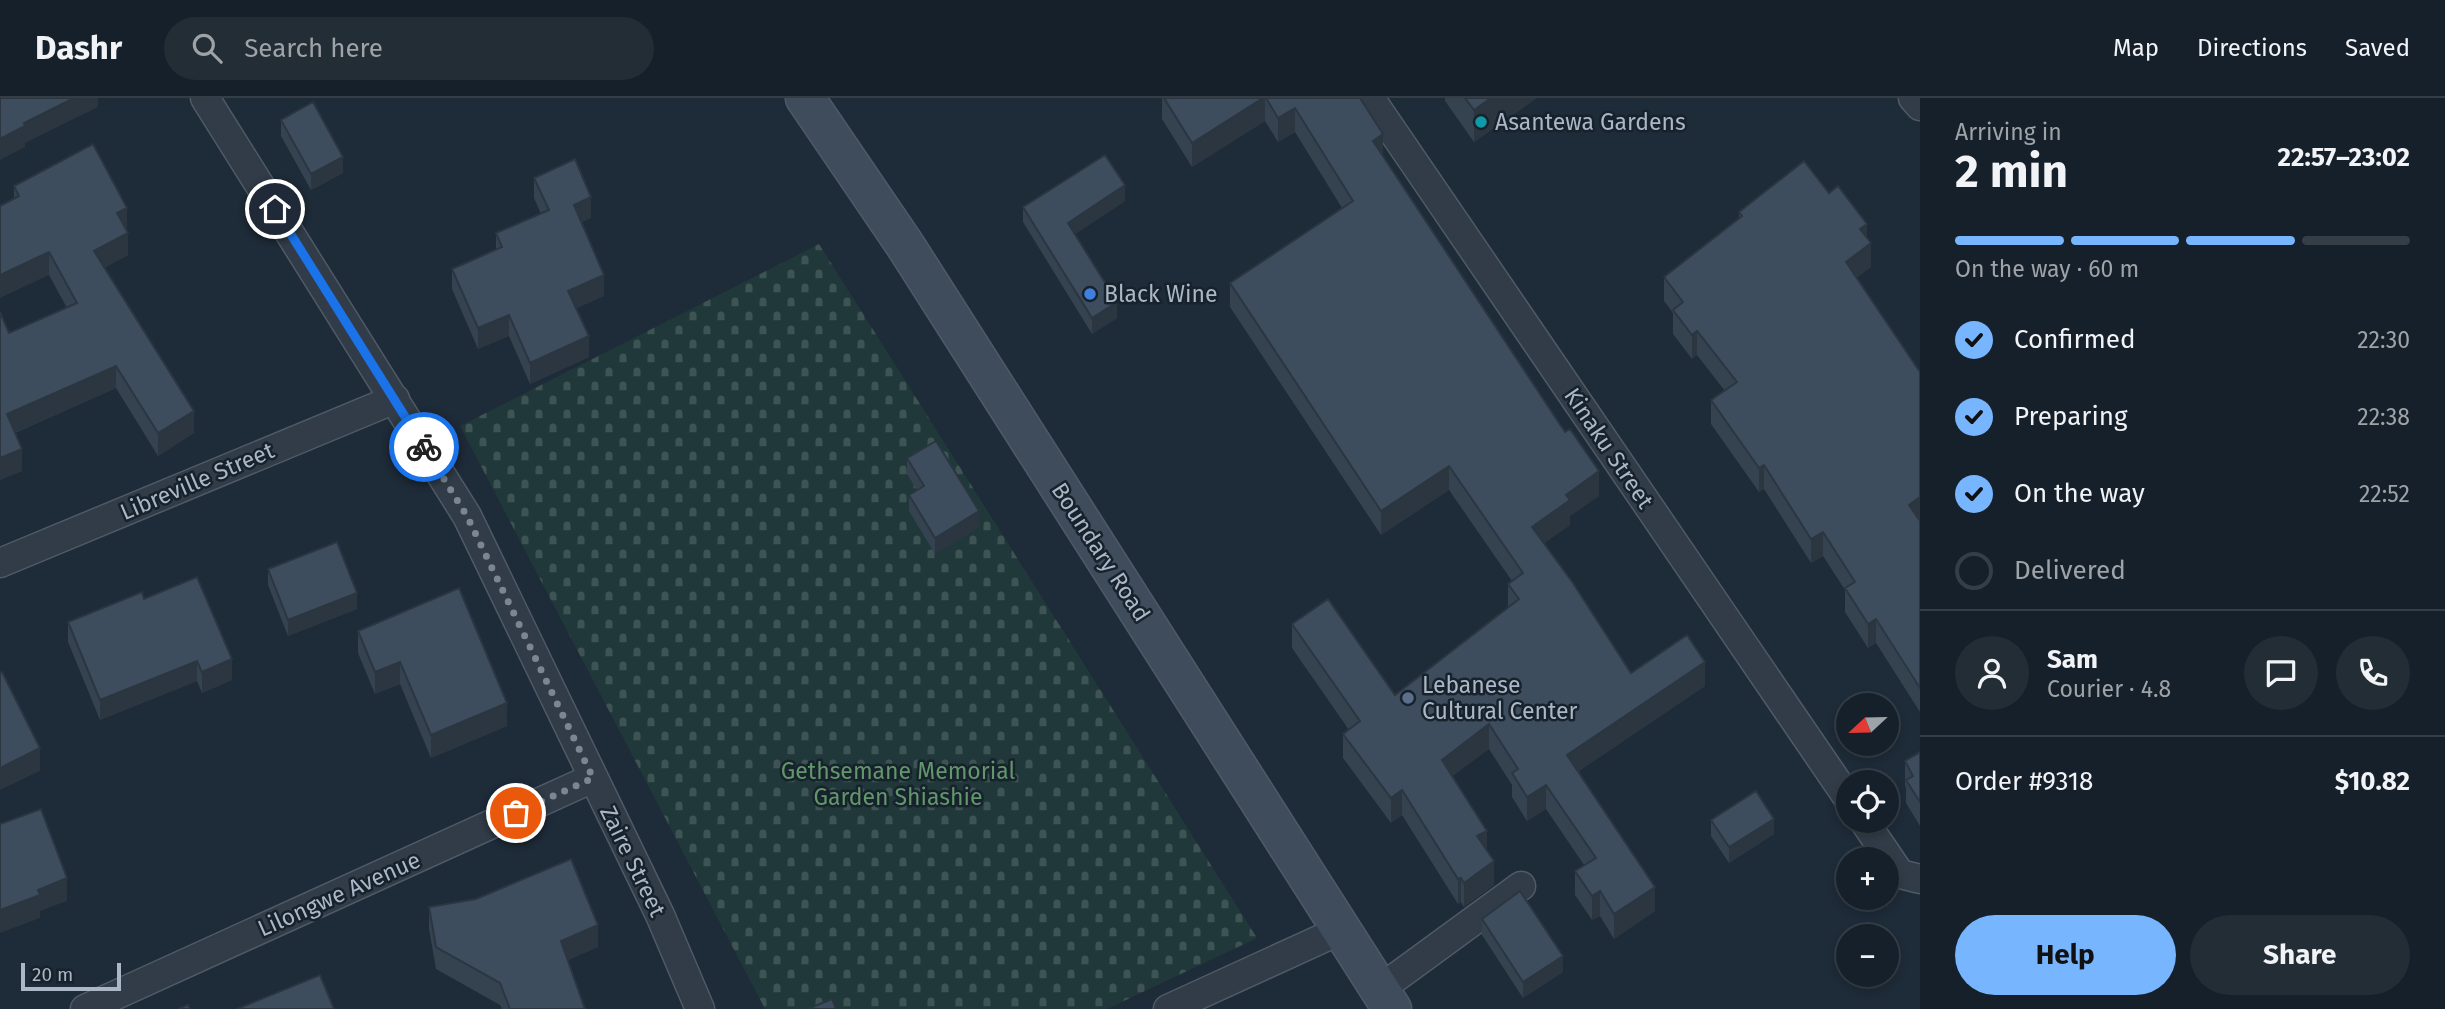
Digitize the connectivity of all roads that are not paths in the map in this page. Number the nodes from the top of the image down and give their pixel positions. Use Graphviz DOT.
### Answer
graph roads {
  1 [pos="205,98"];
  2 [pos="805,98"];
  3 [pos="1370,98"];
  4 [pos="1913,98"];
  5 [pos="1920,106"];
  6 [pos="395,399"];
  7 [pos="0,563"];
  8 [pos="593,778"];
  9 [pos="1836,780"];
  10 [pos="1872,833"];
  11 [pos="1920,879"];
  12 [pos="1521,886"];
  13 [pos="1343,929"];
  14 [pos="1386,999"];
  15 [pos="85,1009"];
  16 [pos="700,1009"];
  17 [pos="1168,1009"];
  1 -- 6 [label="street, Zaire Street"];
  2 -- 13 [label="main road, Boundary Road"];
  3 -- 9 [label="street, Kinaku Street"];
  4 -- 5 [label="street"];
  6 -- 7 [label="street, Libreville Street"];
  6 -- 8 [label="street, Zaire Street"];
  8 -- 15 [label="street, Lilongwe Avenue"];
  8 -- 16 [label="street, Zaire Street"];
  10 -- 11 [label="street"];
  12 -- 14 [label="street"];
  13 -- 14 [label="main road, Boundary Road"];
  13 -- 17 [label="street"];
}
